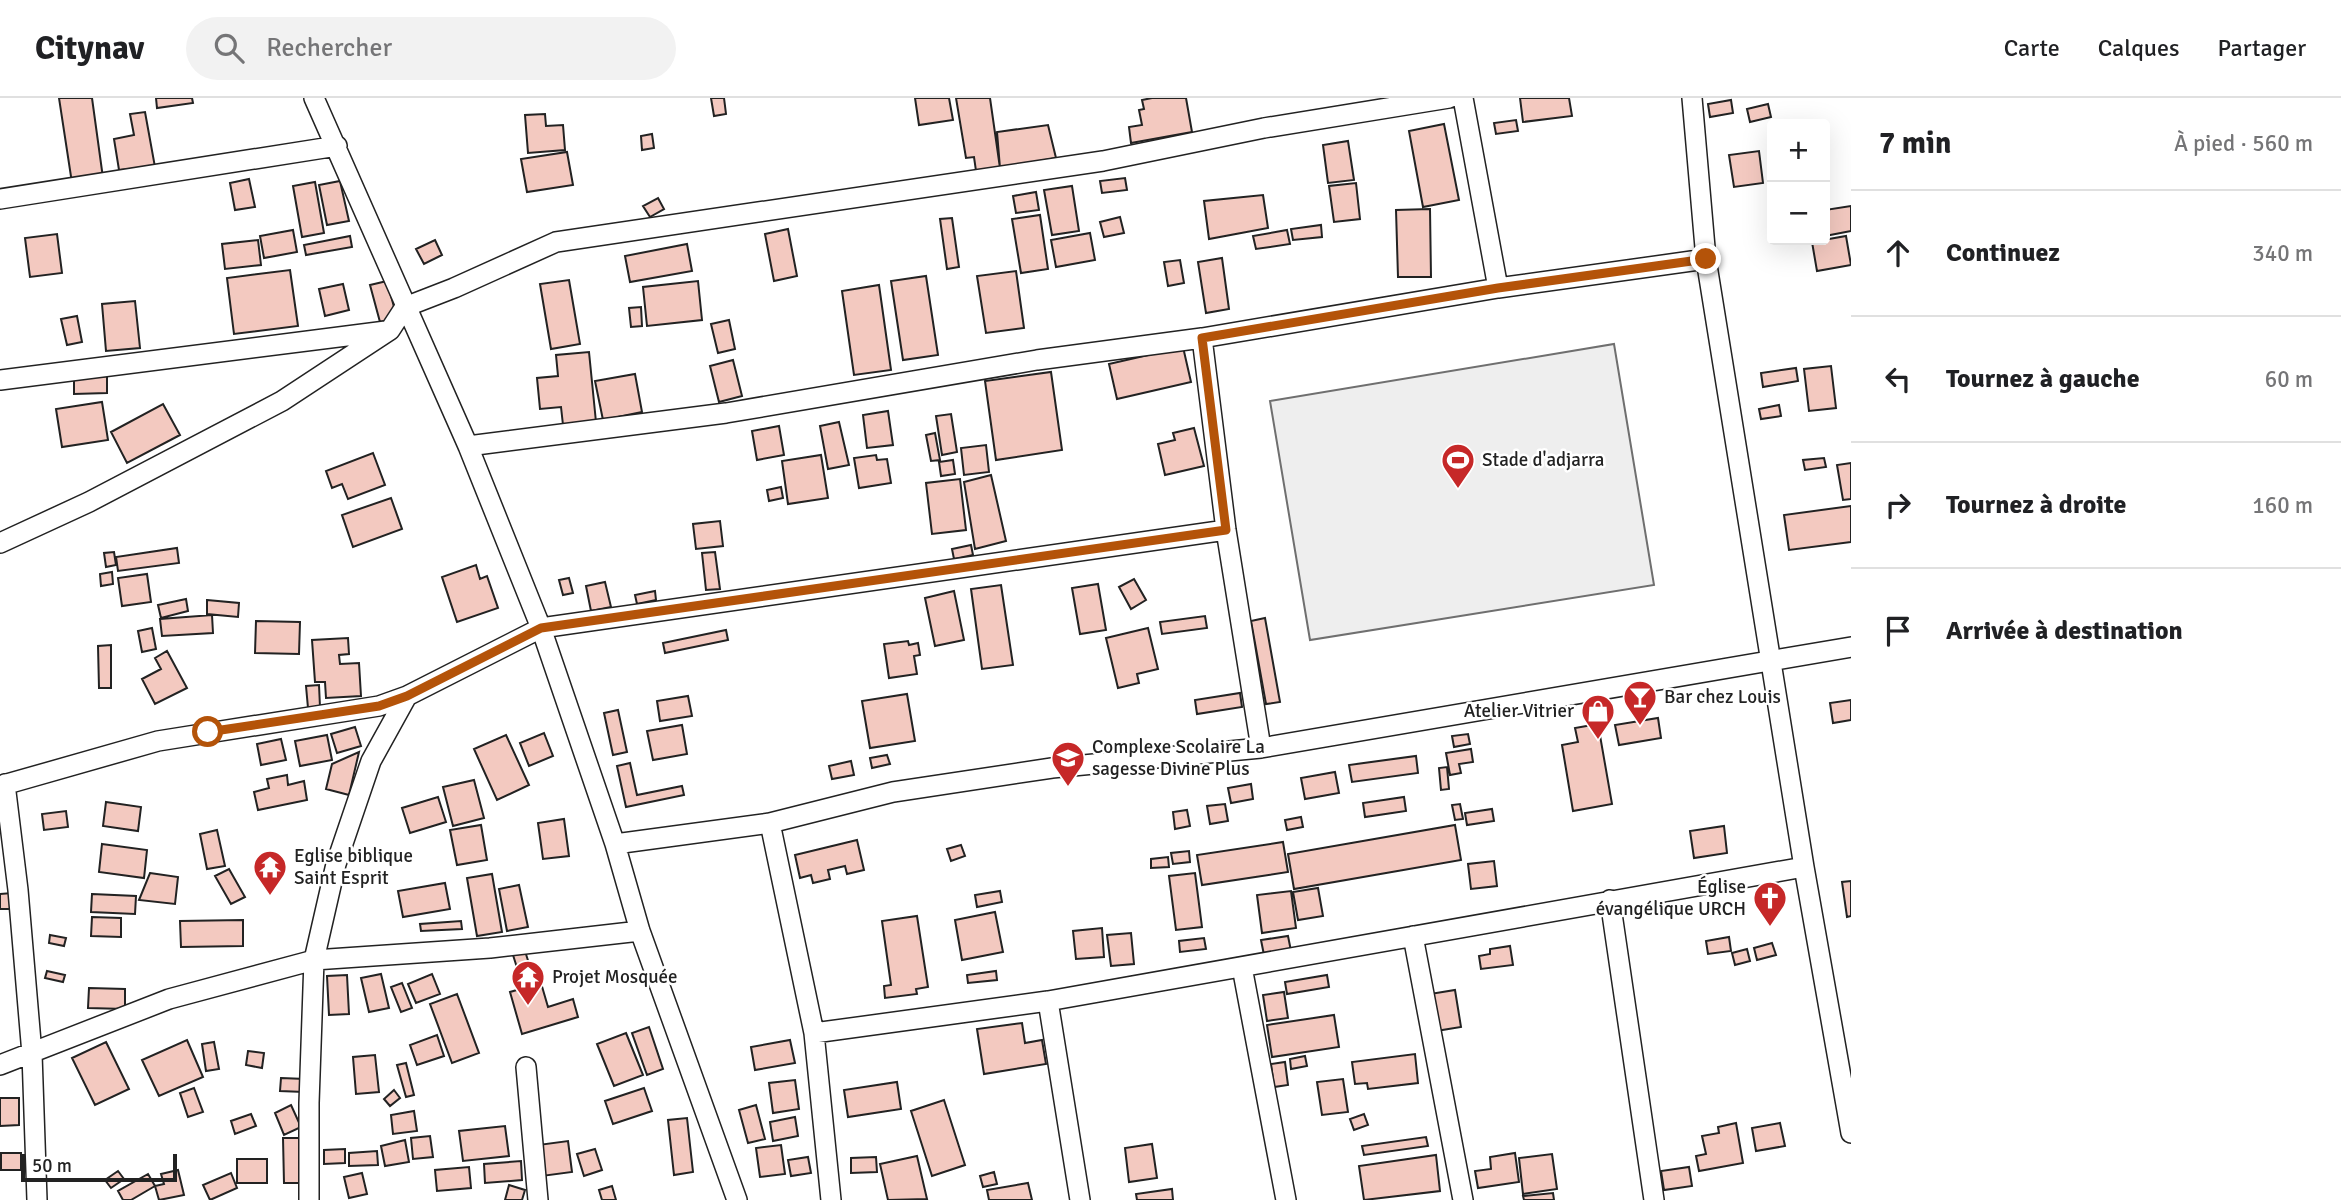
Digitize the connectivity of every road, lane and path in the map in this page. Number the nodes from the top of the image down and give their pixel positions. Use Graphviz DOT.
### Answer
graph roads {
  1 [pos="314,98"];
  2 [pos="1449,98"];
  3 [pos="1463,98"];
  4 [pos="1692,98"];
  5 [pos="337,146"];
  6 [pos="0,199"];
  7 [pos="1706,259"];
  8 [pos="1498,288"];
  9 [pos="405,307"];
  10 [pos="390,330"];
  11 [pos="1202,338"];
  12 [pos="0,380"];
  13 [pos="468,446"];
  14 [pos="1226,530"];
  15 [pos="0,543"];
  16 [pos="541,628"];
  17 [pos="1851,647"];
  18 [pos="1772,659"];
  19 [pos="407,696"];
  20 [pos="1261,748"];
  21 [pos="3,785"];
  22 [pos="771,823"];
  23 [pos="615,844"];
  24 [pos="1804,867"];
  25 [pos="1609,900"];
  26 [pos="640,931"];
  27 [pos="1413,936"];
  28 [pos="314,960"];
  29 [pos="1242,967"];
  30 [pos="1048,1001"];
  31 [pos="814,1033"];
  32 [pos="32,1054"];
  33 [pos="0,1065"];
  34 [pos="526,1067"];
  35 [pos="1851,1133"];
  36 [pos="37,1200"];
  37 [pos="309,1200"];
  38 [pos="538,1200"];
  39 [pos="737,1200"];
  40 [pos="831,1200"];
  41 [pos="1080,1200"];
  42 [pos="1286,1200"];
  43 [pos="1463,1200"];
  44 [pos="1654,1200"];
  1 -- 5 [label="street"];
  2 -- 9 [label="street"];
  3 -- 8 [label="street"];
  4 -- 7 [label="street"];
  5 -- 6 [label="street"];
  5 -- 9 [label="street"];
  7 -- 8 [label="street"];
  7 -- 18 [label="street"];
  8 -- 11 [label="street"];
  9 -- 10 [label="street"];
  9 -- 13 [label="street"];
  10 -- 12 [label="street"];
  10 -- 15 [label="street"];
  11 -- 13 [label="street"];
  11 -- 14 [label="street"];
  13 -- 16 [label="street"];
  14 -- 16 [label="street"];
  14 -- 20 [label="street"];
  16 -- 19 [label="street"];
  16 -- 23 [label="street"];
  17 -- 18 [label="street"];
  18 -- 20 [label="street"];
  18 -- 24 [label="street"];
  19 -- 21 [label="street"];
  19 -- 28 [label="street"];
  20 -- 22 [label="street"];
  21 -- 32 [label="street"];
  22 -- 23 [label="street"];
  22 -- 31 [label="street"];
  23 -- 26 [label="street"];
  24 -- 25 [label="street"];
  24 -- 35 [label="street"];
  25 -- 27 [label="street"];
  25 -- 44 [label="street"];
  26 -- 28 [label="street"];
  26 -- 39 [label="street"];
  27 -- 29 [label="street"];
  27 -- 43 [label="street"];
  28 -- 32 [label="street"];
  28 -- 37 [label="street"];
  29 -- 30 [label="street"];
  29 -- 42 [label="street"];
  30 -- 31 [label="street"];
  30 -- 41 [label="street"];
  31 -- 40 [label="street"];
  32 -- 33 [label="street"];
  32 -- 36 [label="street"];
  34 -- 38 [label="street"];
}
